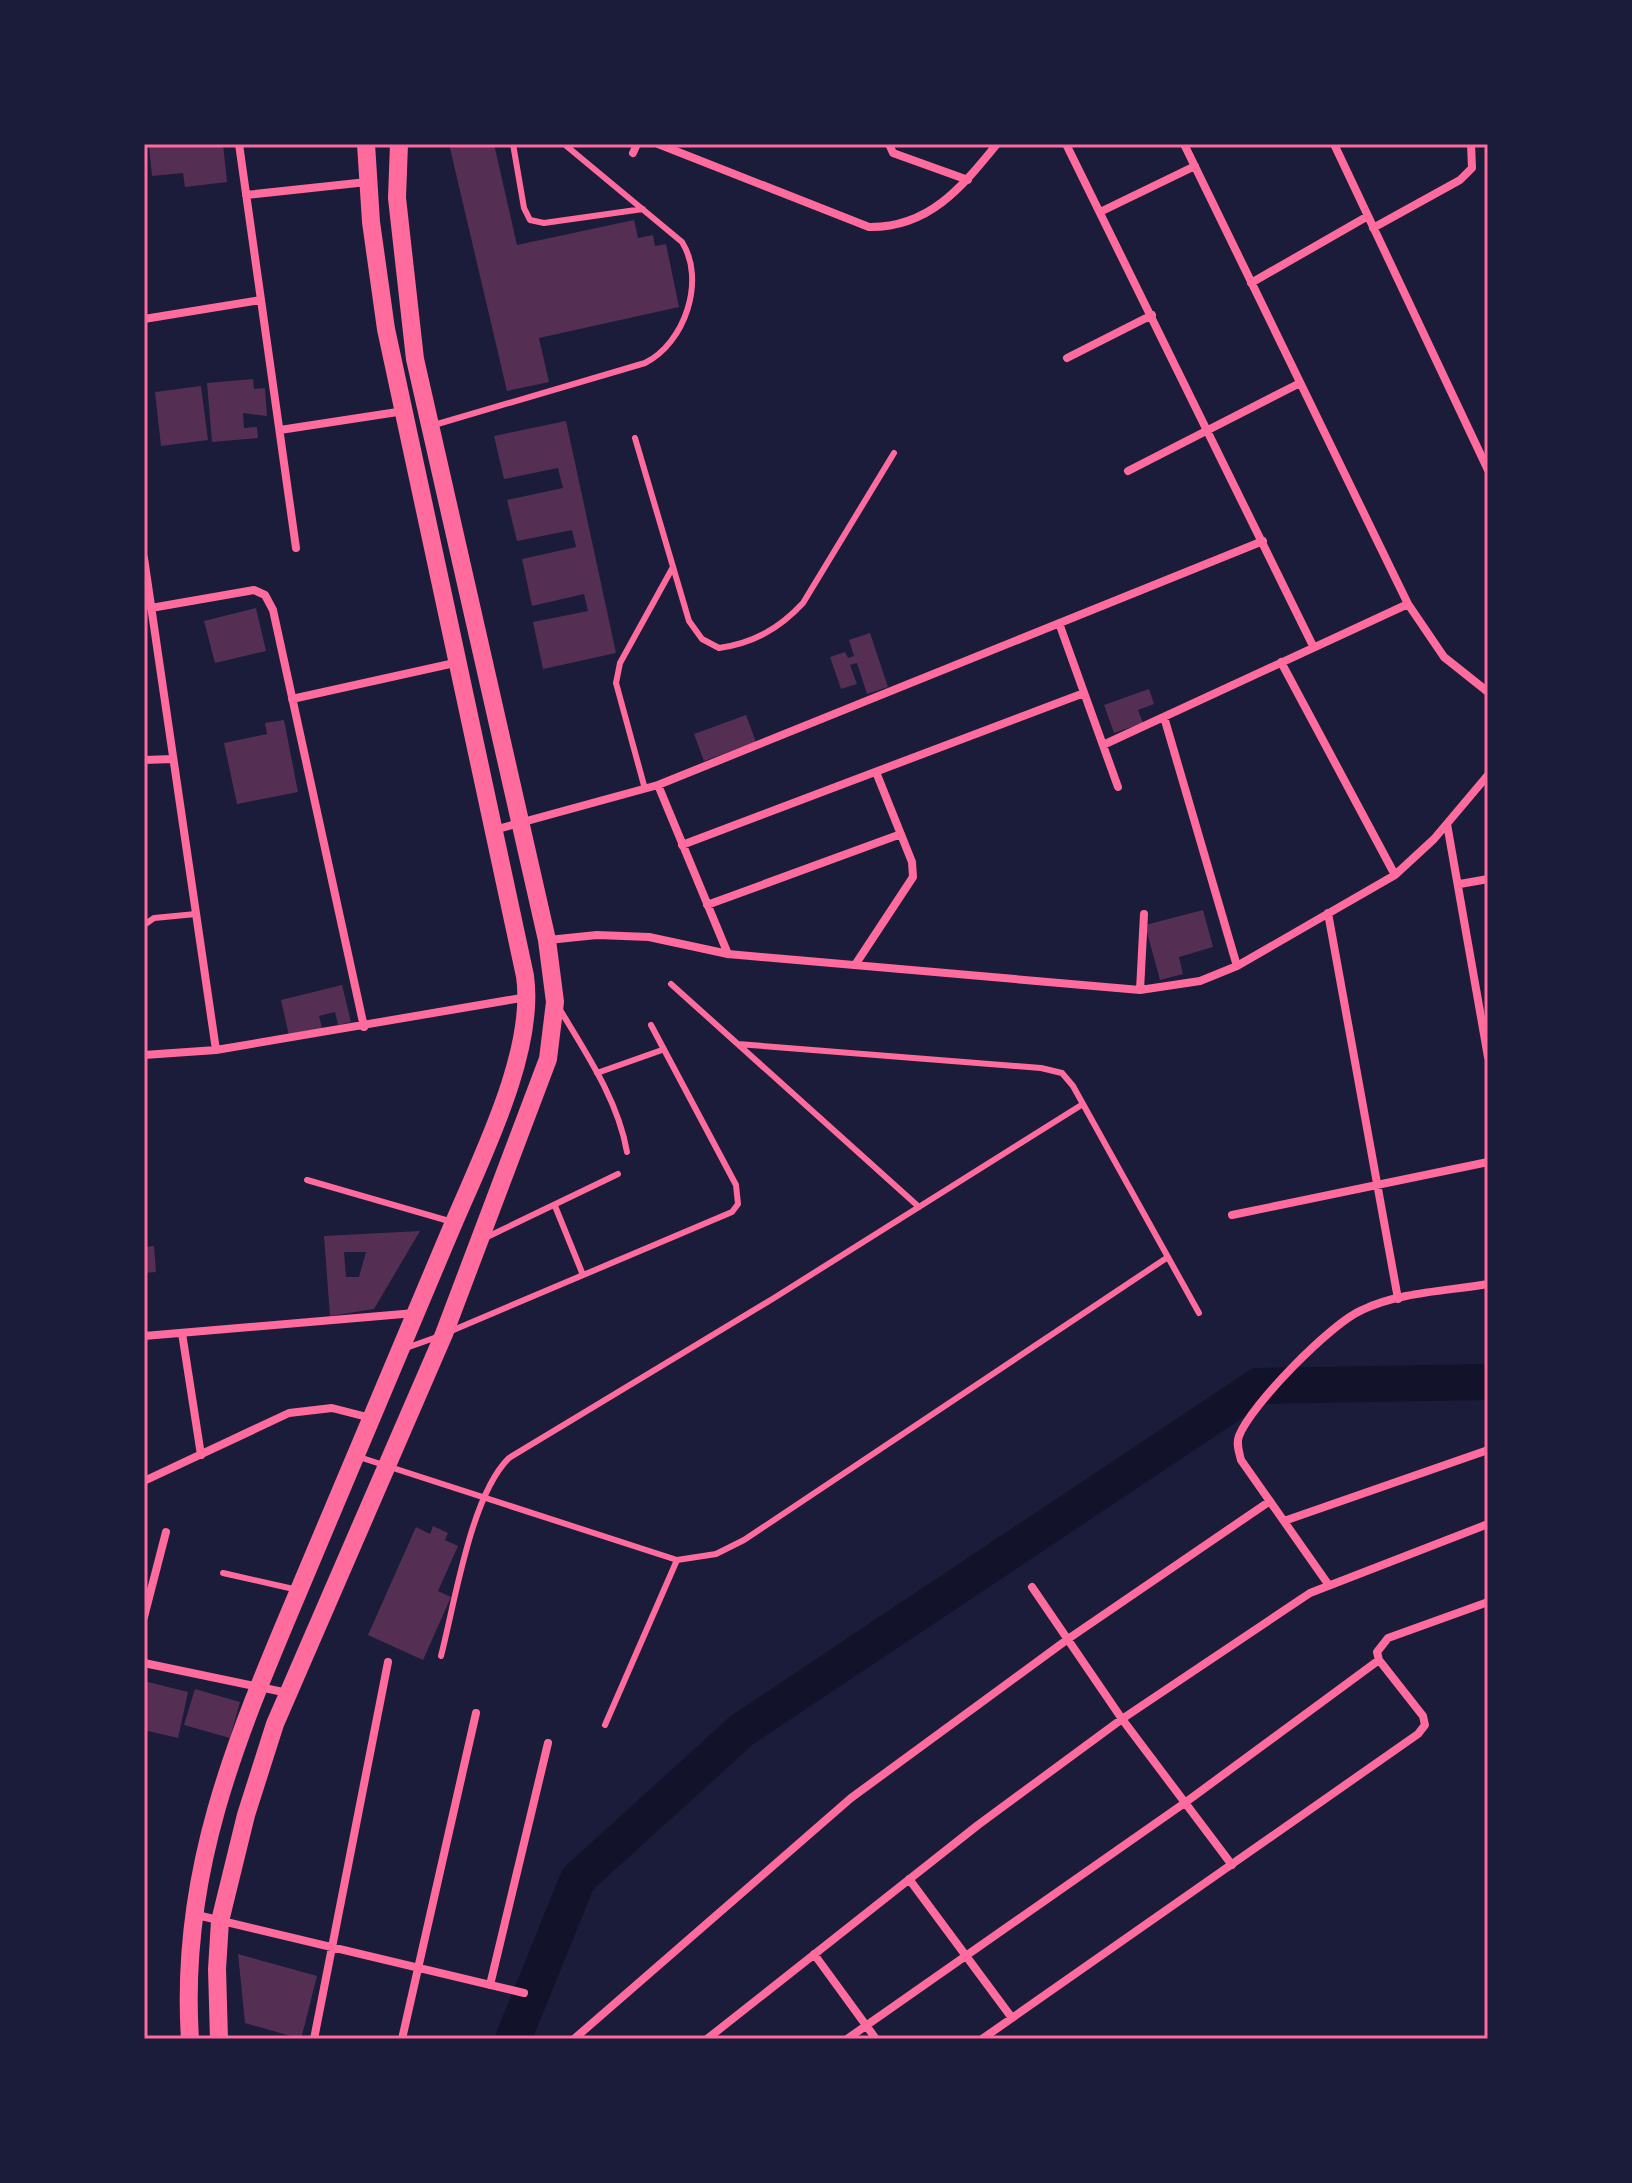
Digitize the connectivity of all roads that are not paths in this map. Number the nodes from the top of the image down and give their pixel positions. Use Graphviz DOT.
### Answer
graph roads {
  1 [pos="239,144"];
  2 [pos="366,144"];
  3 [pos="399,144"];
  4 [pos="513,144"];
  5 [pos="564,144"];
  6 [pos="658,144"];
  7 [pos="889,144"];
  8 [pos="997,144"];
  9 [pos="1066,144"];
  10 [pos="1184,144"];
  11 [pos="1334,144"];
  12 [pos="1471,144"];
  13 [pos="1195,166"];
  14 [pos="968,180"];
  15 [pos="367,182"];
  16 [pos="246,195"];
  17 [pos="643,209"];
  18 [pos="1100,212"];
  19 [pos="1368,216"];
  20 [pos="1373,228"];
  21 [pos="1251,283"];
  22 [pos="261,300"];
  23 [pos="1152,315"];
  24 [pos="144,319"];
  25 [pos="1067,358"];
  26 [pos="1300,383"];
  27 [pos="404,411"];
  28 [pos="431,426"];
  29 [pos="1209,428"];
  30 [pos="280,430"];
  31 [pos="635,438"];
  32 [pos="894,453"];
  33 [pos="1488,470"];
  34 [pos="1128,471"];
  35 [pos="1263,541"];
  36 [pos="296,548"];
  37 [pos="144,558"];
  38 [pos="673,567"];
  39 [pos="1408,604"];
  40 [pos="151,608"];
  41 [pos="1059,623"];
  42 [pos="144,631"];
  43 [pos="154,631"];
  44 [pos="1313,646"];
  45 [pos="459,662"];
  46 [pos="1281,662"];
  47 [pos="1488,692"];
  48 [pos="1084,693"];
  49 [pos="292,699"];
  50 [pos="1164,717"];
  51 [pos="1103,745"];
  52 [pos="173,759"];
  53 [pos="144,760"];
  54 [pos="876,772"];
  55 [pos="1488,775"];
  56 [pos="658,785"];
  57 [pos="1118,787"];
  58 [pos="645,789"];
  59 [pos="1447,824"];
  60 [pos="521,825"];
  61 [pos="494,830"];
  62 [pos="901,834"];
  63 [pos="682,845"];
  64 [pos="1395,875"];
  65 [pos="1488,879"];
  66 [pos="1460,884"];
  67 [pos="707,905"];
  68 [pos="1328,913"];
  69 [pos="196,914"];
  70 [pos="1144,914"];
  71 [pos="144,925"];
  72 [pos="547,940"];
  73 [pos="728,954"];
  74 [pos="855,965"];
  75 [pos="1237,966"];
  76 [pos="671,984"];
  77 [pos="1140,990"];
  78 [pos="528,997"];
  79 [pos="555,1002"];
  80 [pos="1484,1009"];
  81 [pos="651,1025"];
  82 [pos="364,1027"];
  83 [pos="738,1044"];
  84 [pos="216,1050"];
  85 [pos="662,1050"];
  86 [pos="144,1055"];
  87 [pos="1488,1057"];
  88 [pos="597,1073"];
  89 [pos="1083,1104"];
  90 [pos="627,1152"];
  91 [pos="1488,1162"];
  92 [pos="618,1174"];
  93 [pos="307,1180"];
  94 [pos="1377,1183"];
  95 [pos="555,1206"];
  96 [pos="919,1207"];
  97 [pos="1232,1215"];
  98 [pos="453,1223"];
  99 [pos="478,1241"];
  100 [pos="1168,1257"];
  101 [pos="583,1275"];
  102 [pos="1488,1284"];
  103 [pos="1398,1299"];
  104 [pos="416,1313"];
  105 [pos="1199,1313"];
  106 [pos="182,1333"];
  107 [pos="444,1334"];
  108 [pos="144,1336"];
  109 [pos="400,1350"];
  110 [pos="372,1418"];
  111 [pos="1488,1450"];
  112 [pos="201,1455"];
  113 [pos="356,1456"];
  114 [pos="388,1465"];
  115 [pos="144,1481"];
  116 [pos="483,1497"];
  117 [pos="1270,1501"];
  118 [pos="1284,1521"];
  119 [pos="1488,1524"];
  120 [pos="166,1532"];
  121 [pos="677,1560"];
  122 [pos="223,1573"];
  123 [pos="1328,1584"];
  124 [pos="1032,1587"];
  125 [pos="299,1590"];
  126 [pos="1488,1602"];
  127 [pos="144,1617"];
  128 [pos="1068,1639"];
  129 [pos="441,1656"];
  130 [pos="1379,1660"];
  131 [pos="388,1662"];
  132 [pos="144,1663"];
  133 [pos="259,1686"];
  134 [pos="289,1693"];
  135 [pos="476,1713"];
  136 [pos="1122,1719"];
  137 [pos="605,1725"];
  138 [pos="548,1743"];
  139 [pos="1186,1802"];
  140 [pos="1232,1865"];
  141 [pos="909,1879"];
  142 [pos="193,1914"];
  143 [pos="220,1921"];
  144 [pos="333,1948"];
  145 [pos="814,1954"];
  146 [pos="968,1957"];
  147 [pos="418,1969"];
  148 [pos="490,1985"];
  149 [pos="524,1993"];
  150 [pos="1012,2018"];
  151 [pos="868,2028"];
  152 [pos="190,2039"];
  153 [pos="219,2039"];
  154 [pos="314,2039"];
  155 [pos="402,2039"];
  156 [pos="574,2039"];
  157 [pos="707,2039"];
  158 [pos="847,2039"];
  159 [pos="876,2039"];
  160 [pos="982,2039"];
  1 -- 16 [label="street"];
  2 -- 15 [label="main road"];
  3 -- 28 [label="main road"];
  4 -- 17 [label="lane"];
  5 -- 17 [label="lane"];
  6 -- 14 [label="street"];
  7 -- 14 [label="street"];
  8 -- 14 [label="street"];
  9 -- 18 [label="street"];
  10 -- 13 [label="street"];
  11 -- 19 [label="street"];
  12 -- 20 [label="street"];
  13 -- 18 [label="street"];
  13 -- 21 [label="street"];
  15 -- 16 [label="street"];
  15 -- 27 [label="main road"];
  16 -- 22 [label="street"];
  17 -- 28 [label="lane"];
  18 -- 23 [label="street"];
  19 -- 20 [label="street"];
  19 -- 21 [label="street"];
  20 -- 33 [label="street"];
  21 -- 26 [label="street"];
  22 -- 24 [label="street"];
  22 -- 30 [label="street"];
  23 -- 25 [label="street"];
  23 -- 29 [label="street"];
  26 -- 29 [label="street"];
  26 -- 39 [label="street"];
  27 -- 30 [label="street"];
  27 -- 45 [label="main road"];
  28 -- 60 [label="main road"];
  29 -- 34 [label="street"];
  29 -- 35 [label="street"];
  30 -- 36 [label="street"];
  31 -- 38 [label="lane"];
  32 -- 38 [label="lane"];
  35 -- 41 [label="street"];
  35 -- 44 [label="street"];
  37 -- 40 [label="street"];
  38 -- 58 [label="lane"];
  39 -- 44 [label="street"];
  39 -- 47 [label="street"];
  40 -- 43 [label="street"];
  40 -- 49 [label="street"];
  41 -- 48 [label="street"];
  41 -- 56 [label="street"];
  42 -- 43 [label="street"];
  43 -- 52 [label="street"];
  44 -- 46 [label="street"];
  45 -- 49 [label="street"];
  45 -- 61 [label="main road"];
  46 -- 50 [label="street"];
  46 -- 64 [label="street"];
  48 -- 51 [label="street"];
  48 -- 54 [label="street"];
  49 -- 82 [label="street"];
  50 -- 51 [label="street"];
  50 -- 75 [label="street"];
  51 -- 57 [label="street"];
  52 -- 53 [label="street"];
  52 -- 69 [label="street"];
  54 -- 62 [label="street"];
  54 -- 63 [label="street"];
  55 -- 59 [label="street"];
  56 -- 58 [label="street"];
  56 -- 63 [label="street"];
  58 -- 60 [label="street"];
  59 -- 64 [label="street"];
  59 -- 66 [label="street"];
  60 -- 61 [label="street"];
  60 -- 72 [label="main road"];
  61 -- 78 [label="main road"];
  62 -- 67 [label="street"];
  62 -- 74 [label="street"];
  63 -- 67 [label="street"];
  64 -- 68 [label="street"];
  65 -- 66 [label="street"];
  66 -- 80 [label="street"];
  67 -- 73 [label="street"];
  68 -- 75 [label="street"];
  68 -- 94 [label="street"];
  69 -- 71 [label="lane"];
  69 -- 84 [label="street"];
  70 -- 77 [label="street"];
  72 -- 73 [label="street"];
  72 -- 79 [label="main road"];
  73 -- 74 [label="street"];
  74 -- 77 [label="street"];
  75 -- 77 [label="street"];
  76 -- 83 [label="lane"];
  78 -- 82 [label="street"];
  78 -- 98 [label="main road"];
  79 -- 88 [label="lane"];
  79 -- 99 [label="main road"];
  80 -- 87 [label="street"];
  81 -- 85 [label="lane"];
  82 -- 84 [label="street"];
  83 -- 89 [label="lane"];
  83 -- 96 [label="lane"];
  84 -- 86 [label="street"];
  85 -- 88 [label="lane"];
  85 -- 101 [label="lane"];
  88 -- 90 [label="lane"];
  89 -- 96 [label="lane"];
  89 -- 100 [label="lane"];
  91 -- 94 [label="street"];
  92 -- 95 [label="lane"];
  93 -- 98 [label="lane"];
  94 -- 97 [label="street"];
  94 -- 103 [label="street"];
  95 -- 99 [label="lane"];
  95 -- 101 [label="lane"];
  96 -- 116 [label="lane"];
  98 -- 104 [label="main road"];
  99 -- 107 [label="main road"];
  100 -- 105 [label="lane"];
  100 -- 121 [label="lane"];
  101 -- 107 [label="lane"];
  102 -- 103 [label="street"];
  103 -- 117 [label="street"];
  104 -- 106 [label="street"];
  104 -- 109 [label="main road"];
  106 -- 108 [label="street"];
  106 -- 112 [label="street"];
  107 -- 109 [label="lane"];
  107 -- 114 [label="main road"];
  109 -- 110 [label="main road"];
  110 -- 112 [label="street"];
  110 -- 113 [label="main road"];
  111 -- 118 [label="street"];
  112 -- 115 [label="street"];
  113 -- 114 [label="lane"];
  113 -- 125 [label="main road"];
  114 -- 116 [label="lane"];
  114 -- 134 [label="main road"];
  116 -- 121 [label="lane"];
  116 -- 129 [label="lane"];
  117 -- 118 [label="street"];
  117 -- 128 [label="street"];
  118 -- 123 [label="street"];
  119 -- 123 [label="street"];
  120 -- 127 [label="street"];
  121 -- 137 [label="lane"];
  122 -- 125 [label="lane"];
  123 -- 136 [label="street"];
  124 -- 128 [label="street"];
  125 -- 133 [label="main road"];
  126 -- 130 [label="street"];
  128 -- 136 [label="street"];
  128 -- 156 [label="street"];
  130 -- 139 [label="street"];
  130 -- 140 [label="street"];
  131 -- 144 [label="street"];
  132 -- 133 [label="street"];
  133 -- 134 [label="street"];
  133 -- 142 [label="main road"];
  134 -- 143 [label="main road"];
  135 -- 147 [label="street"];
  136 -- 139 [label="street"];
  136 -- 141 [label="street"];
  138 -- 148 [label="street"];
  139 -- 140 [label="street"];
  139 -- 146 [label="street"];
  140 -- 150 [label="street"];
  141 -- 145 [label="street"];
  141 -- 146 [label="street"];
  142 -- 143 [label="street"];
  142 -- 152 [label="main road"];
  143 -- 144 [label="street"];
  143 -- 153 [label="main road"];
  144 -- 147 [label="street"];
  144 -- 154 [label="street"];
  145 -- 151 [label="street"];
  145 -- 157 [label="street"];
  146 -- 150 [label="street"];
  146 -- 151 [label="street"];
  147 -- 148 [label="street"];
  147 -- 155 [label="street"];
  148 -- 149 [label="street"];
  150 -- 160 [label="street"];
  151 -- 158 [label="street"];
  151 -- 159 [label="street"];
}
